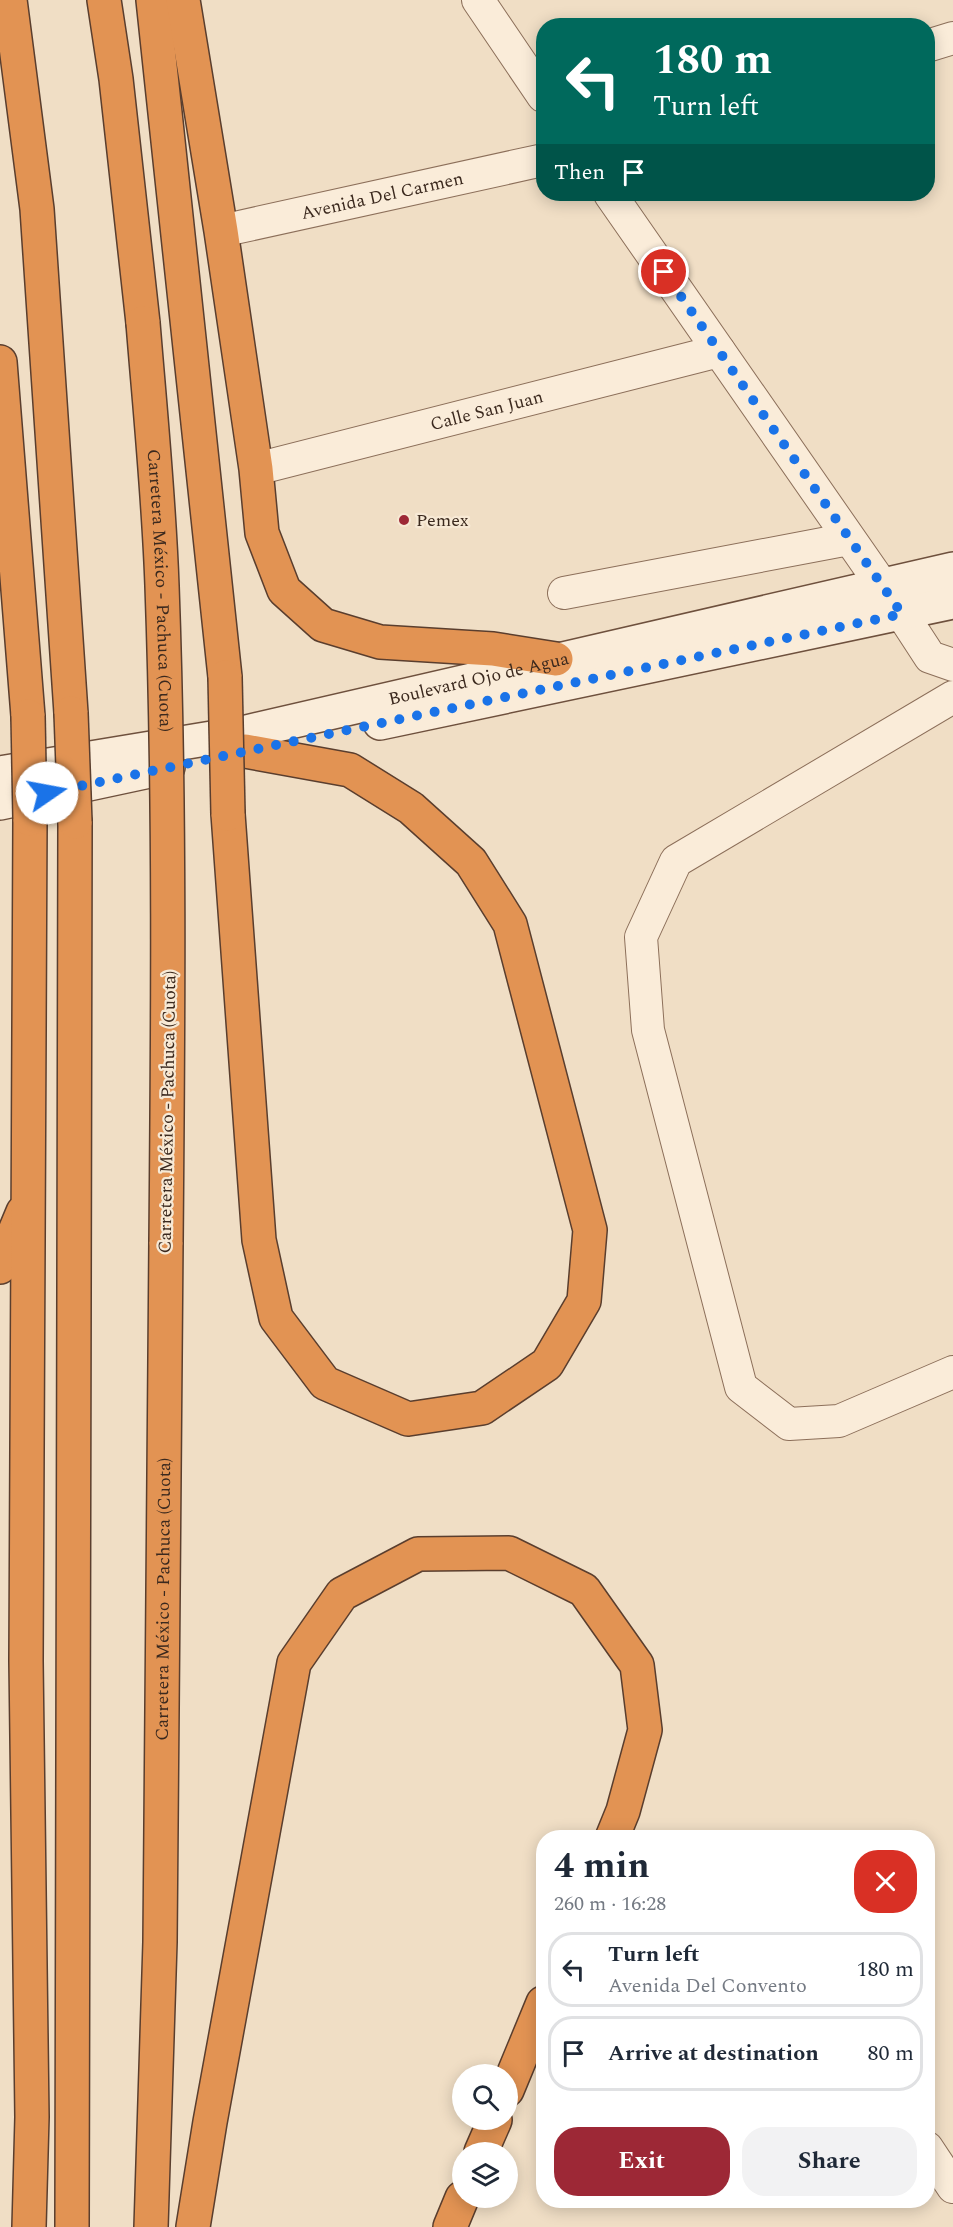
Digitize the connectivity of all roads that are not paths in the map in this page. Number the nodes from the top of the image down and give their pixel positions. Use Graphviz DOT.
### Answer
graph roads {
  1 [pos="10,0"];
  2 [pos="104,0"];
  3 [pos="153,0"];
  4 [pos="183,0"];
  5 [pos="478,0"];
  6 [pos="953,38"];
  7 [pos="935,44"];
  8 [pos="536,86"];
  9 [pos="536,162"];
  10 [pos="615,201"];
  11 [pos="221,231"];
  12 [pos="719,351"];
  13 [pos="0,363"];
  14 [pos="256,470"];
  15 [pos="849,539"];
  16 [pos="953,569"];
  17 [pos="882,586"];
  18 [pos="564,593"];
  19 [pos="953,602"];
  20 [pos="902,614"];
  21 [pos="556,659"];
  22 [pos="953,665"];
  23 [pos="953,697"];
  24 [pos="245,751"];
  25 [pos="0,773"];
  26 [pos="0,803"];
  27 [pos="30,1196"];
  28 [pos="0,1267"];
  29 [pos="953,1372"];
  30 [pos="615,1830"];
  31 [pos="536,2020"];
  32 [pos="518,2064"];
  33 [pos="935,2160"];
  34 [pos="953,2187"];
  35 [pos="458,2208"];
  36 [pos="29,2227"];
  37 [pos="72,2227"];
  38 [pos="151,2227"];
  39 [pos="193,2227"];
  40 [pos="450,2227"];
  1 -- 37 [label="highway, bridge"];
  2 -- 38 [label="highway, Carretera México - Pachuca (Cuota), bridge"];
  3 -- 24 [label="highway, bridge"];
  4 -- 11 [label="highway"];
  5 -- 8 [label="street"];
  6 -- 7 [label="street"];
  9 -- 11 [label="street, Avenida Del Carmen"];
  10 -- 12 [label="street"];
  11 -- 14 [label="highway"];
  12 -- 14 [label="street, Calle San Juan"];
  12 -- 15 [label="street"];
  13 -- 27 [label="highway, bridge"];
  14 -- 21 [label="highway"];
  15 -- 17 [label="street"];
  15 -- 18 [label="street"];
  16 -- 17 [label="main road, Boulevard Ojo de Agua"];
  17 -- 20 [label="street"];
  17 -- 21 [label="main road, Boulevard Ojo de Agua"];
  19 -- 20 [label="main road, Boulevard Ojo de Agua"];
  20 -- 22 [label="street"];
  20 -- 24 [label="main road, Boulevard Ojo de Agua"];
  21 -- 25 [label="main road, Boulevard Ojo de Agua"];
  23 -- 29 [label="street"];
  24 -- 26 [label="main road, Boulevard Ojo de Agua"];
  27 -- 28 [label="highway"];
  27 -- 36 [label="highway"];
  30 -- 39 [label="highway"];
  31 -- 32 [label="highway"];
  33 -- 34 [label="street"];
  35 -- 40 [label="highway"];
}
